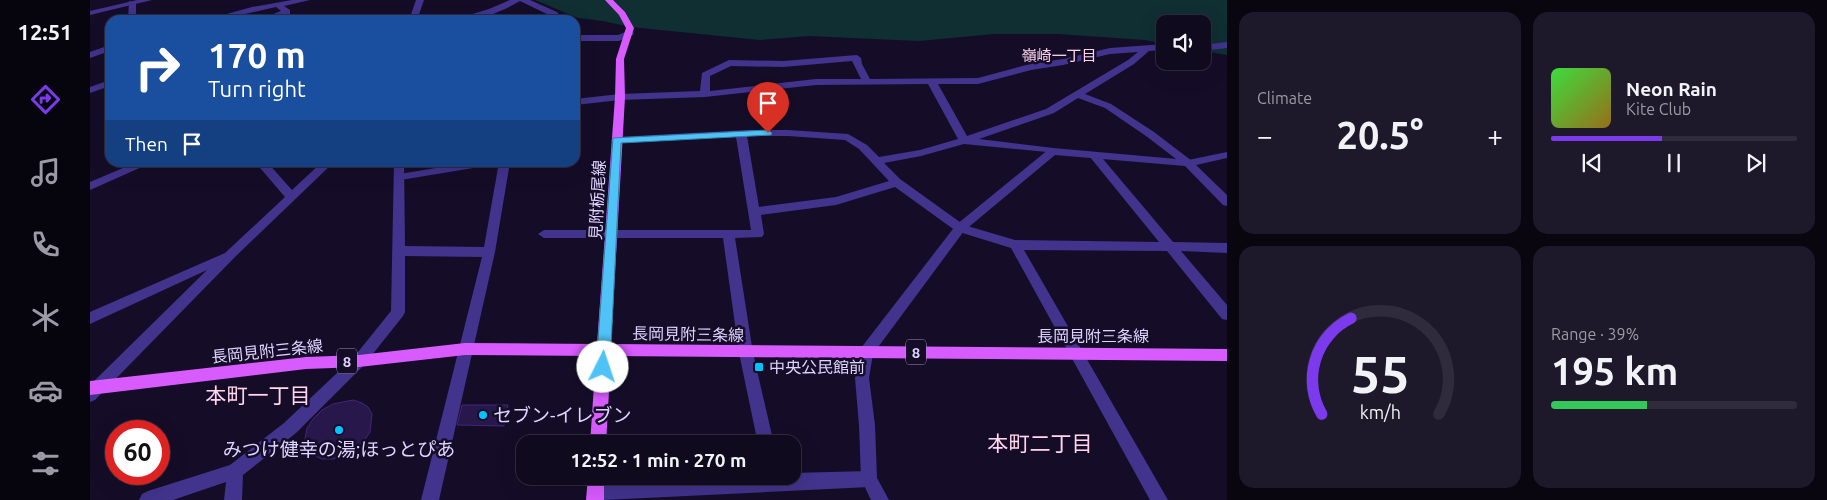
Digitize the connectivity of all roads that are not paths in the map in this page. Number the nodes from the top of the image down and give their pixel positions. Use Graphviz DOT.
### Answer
graph roads {
  1 [pos="148,0"];
  2 [pos="306,0"];
  3 [pos="420,0"];
  4 [pos="516,0"];
  5 [pos="523,0"];
  6 [pos="609,0"];
  7 [pos="133,1"];
  8 [pos="278,5"];
  9 [pos="90,13"];
  10 [pos="132,15"];
  11 [pos="231,15"];
  12 [pos="277,15"];
  13 [pos="415,15"];
  14 [pos="480,15"];
  15 [pos="555,15"];
  16 [pos="630,32"];
  17 [pos="580,38"];
  18 [pos="1227,45"];
  19 [pos="1211,47"];
  20 [pos="1147,48"];
  21 [pos="1156,48"];
  22 [pos="105,50"];
  23 [pos="90,55"];
  24 [pos="868,82"];
  25 [pos="932,82"];
  26 [pos="105,85"];
  27 [pos="90,90"];
  28 [pos="705,94"];
  29 [pos="1077,94"];
  30 [pos="620,96"];
  31 [pos="580,101"];
  32 [pos="741,134"];
  33 [pos="616,140"];
  34 [pos="964,141"];
  35 [pos="1053,151"];
  36 [pos="1094,155"];
  37 [pos="1227,155"];
  38 [pos="876,161"];
  39 [pos="1188,163"];
  40 [pos="136,167"];
  41 [pos="265,167"];
  42 [pos="324,167"];
  43 [pos="399,167"];
  44 [pos="461,167"];
  45 [pos="504,167"];
  46 [pos="400,177"];
  47 [pos="896,182"];
  48 [pos="90,186"];
  49 [pos="292,197"];
  50 [pos="1227,202"];
  51 [pos="755,210"];
  52 [pos="960,228"];
  53 [pos="544,234"];
  54 [pos="612,234"];
  55 [pos="728,234"];
  56 [pos="1015,245"];
  57 [pos="1168,246"];
  58 [pos="1227,248"];
  59 [pos="398,251"];
  60 [pos="489,252"];
  61 [pos="231,254"];
  62 [pos="1227,316"];
  63 [pos="90,318"];
  64 [pos="465,349"];
  65 [pos="604,351"];
  66 [pos="866,352"];
  67 [pos="746,353"];
  68 [pos="1076,354"];
  69 [pos="1225,358"];
  70 [pos="359,361"];
  71 [pos="93,390"];
  72 [pos="599,435"];
  73 [pos="764,435"];
  74 [pos="235,471"];
  75 [pos="801,479"];
  76 [pos="869,479"];
  77 [pos="668,485"];
  78 [pos="596,489"];
  79 [pos="148,500"];
  80 [pos="233,500"];
  81 [pos="430,500"];
  82 [pos="880,500"];
  83 [pos="1159,500"];
  1 -- 7 [label="street"];
  2 -- 8 [label="street"];
  3 -- 13 [label="street"];
  4 -- 14 [label="street"];
  5 -- 15 [label="street"];
  6 -- 16 [label="main road"];
  7 -- 9 [label="street"];
  7 -- 10 [label="street"];
  8 -- 11 [label="street"];
  8 -- 12 [label="street"];
  16 -- 17 [label="street"];
  16 -- 30 [label="main road, 見附栃尾線"];
  18 -- 19 [label="street"];
  20 -- 21 [label="street"];
  20 -- 25 [label="street"];
  20 -- 29 [label="street"];
  22 -- 23 [label="street"];
  24 -- 25 [label="street"];
  24 -- 28 [label="street"];
  24 -- 28 [label="street"];
  25 -- 34 [label="street"];
  26 -- 27 [label="street"];
  28 -- 30 [label="street"];
  29 -- 34 [label="street"];
  29 -- 39 [label="street"];
  30 -- 31 [label="street"];
  30 -- 33 [label="main road, 見附栃尾線"];
  32 -- 33 [label="street"];
  32 -- 38 [label="street"];
  32 -- 51 [label="street"];
  33 -- 54 [label="main road, 見附栃尾線"];
  34 -- 35 [label="street"];
  34 -- 38 [label="street"];
  35 -- 36 [label="street"];
  35 -- 52 [label="street"];
  36 -- 39 [label="street"];
  36 -- 57 [label="street"];
  37 -- 39 [label="street"];
  38 -- 47 [label="street"];
  39 -- 50 [label="street"];
  40 -- 48 [label="street"];
  41 -- 49 [label="street"];
  42 -- 49 [label="street"];
  43 -- 46 [label="street"];
  44 -- 46 [label="lane"];
  45 -- 60 [label="street"];
  46 -- 59 [label="street"];
  47 -- 51 [label="street"];
  47 -- 52 [label="street"];
  49 -- 61 [label="street"];
  51 -- 55 [label="street"];
  52 -- 56 [label="street"];
  52 -- 66 [label="street"];
  53 -- 54 [label="street"];
  54 -- 55 [label="street"];
  54 -- 65 [label="main road, 見附栃尾線"];
  55 -- 67 [label="street"];
  56 -- 57 [label="street"];
  56 -- 68 [label="street"];
  57 -- 58 [label="street"];
  57 -- 62 [label="street"];
  59 -- 60 [label="street"];
  59 -- 70 [label="street"];
  60 -- 64 [label="street"];
  61 -- 63 [label="street"];
  61 -- 71 [label="street"];
  64 -- 65 [label="main road, 長岡見附三条線 / 8"];
  64 -- 70 [label="main road, 長岡見附三条線 / 8"];
  64 -- 81 [label="street"];
  65 -- 67 [label="main road, 長岡見附三条線 / 8"];
  65 -- 72 [label="main road, 見附栃尾線"];
  66 -- 67 [label="main road, 長岡見附三条線 / 8"];
  66 -- 68 [label="main road, 長岡見附三条線 / 8"];
  66 -- 76 [label="street"];
  67 -- 73 [label="street"];
  68 -- 69 [label="main road, 長岡見附三条線 / 8"];
  68 -- 83 [label="street"];
  70 -- 71 [label="main road, 長岡見附三条線 / 8"];
  70 -- 74 [label="street"];
  74 -- 79 [label="street"];
  74 -- 80 [label="street"];
  75 -- 76 [label="street"];
  76 -- 82 [label="street"];
  77 -- 78 [label="street"];
}
